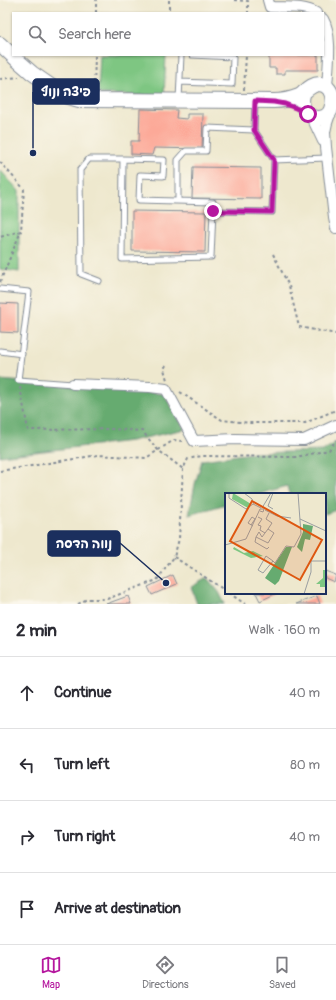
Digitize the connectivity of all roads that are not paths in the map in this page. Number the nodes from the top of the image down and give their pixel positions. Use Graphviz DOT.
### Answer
graph roads {
  1 [pos="268,0"];
  2 [pos="315,12"];
  3 [pos="336,20"];
  4 [pos="325,22"];
  5 [pos="0,44"];
  6 [pos="12,55"];
  7 [pos="13,56"];
  8 [pos="181,56"];
  9 [pos="212,56"];
  10 [pos="180,82"];
  11 [pos="332,91"];
  12 [pos="304,92"];
  13 [pos="179,101"];
  14 [pos="249,101"];
  15 [pos="274,102"];
  16 [pos="333,112"];
  17 [pos="307,113"];
  18 [pos="254,130"];
  19 [pos="326,147"];
  20 [pos="327,158"];
  21 [pos="123,159"];
  22 [pos="274,160"];
  23 [pos="178,201"];
  24 [pos="213,211"];
  25 [pos="336,228"];
  26 [pos="99,281"];
  27 [pos="0,289"];
  28 [pos="0,351"];
  29 [pos="22,354"];
  30 [pos="73,384"];
  31 [pos="336,425"];
  1 -- 2 [label="street"];
  3 -- 4 [label="street"];
  4 -- 11 [label="street"];
  5 -- 6 [label="street"];
  7 -- 13 [label="street"];
  8 -- 10 [label="lane"];
  9 -- 10 [label="lane"];
  10 -- 13 [label="lane"];
  11 -- 12 [label="street"];
  11 -- 16 [label="street"];
  12 -- 15 [label="street"];
  12 -- 17 [label="street"];
  13 -- 14 [label="street"];
  14 -- 15 [label="street"];
  14 -- 18 [label="lane"];
  15 -- 17 [label="street"];
  16 -- 17 [label="street"];
  16 -- 19 [label="street"];
  17 -- 19 [label="street"];
  18 -- 22 [label="lane"];
  18 -- 23 [label="lane"];
  19 -- 20 [label="street"];
  20 -- 22 [label="lane"];
  20 -- 25 [label="street"];
  21 -- 23 [label="lane"];
  21 -- 24 [label="lane"];
  21 -- 26 [label="lane"];
  22 -- 24 [label="lane"];
  23 -- 24 [label="lane"];
  27 -- 29 [label="lane"];
  28 -- 29 [label="lane"];
  29 -- 30 [label="lane"];
  30 -- 31 [label="street"];
}
